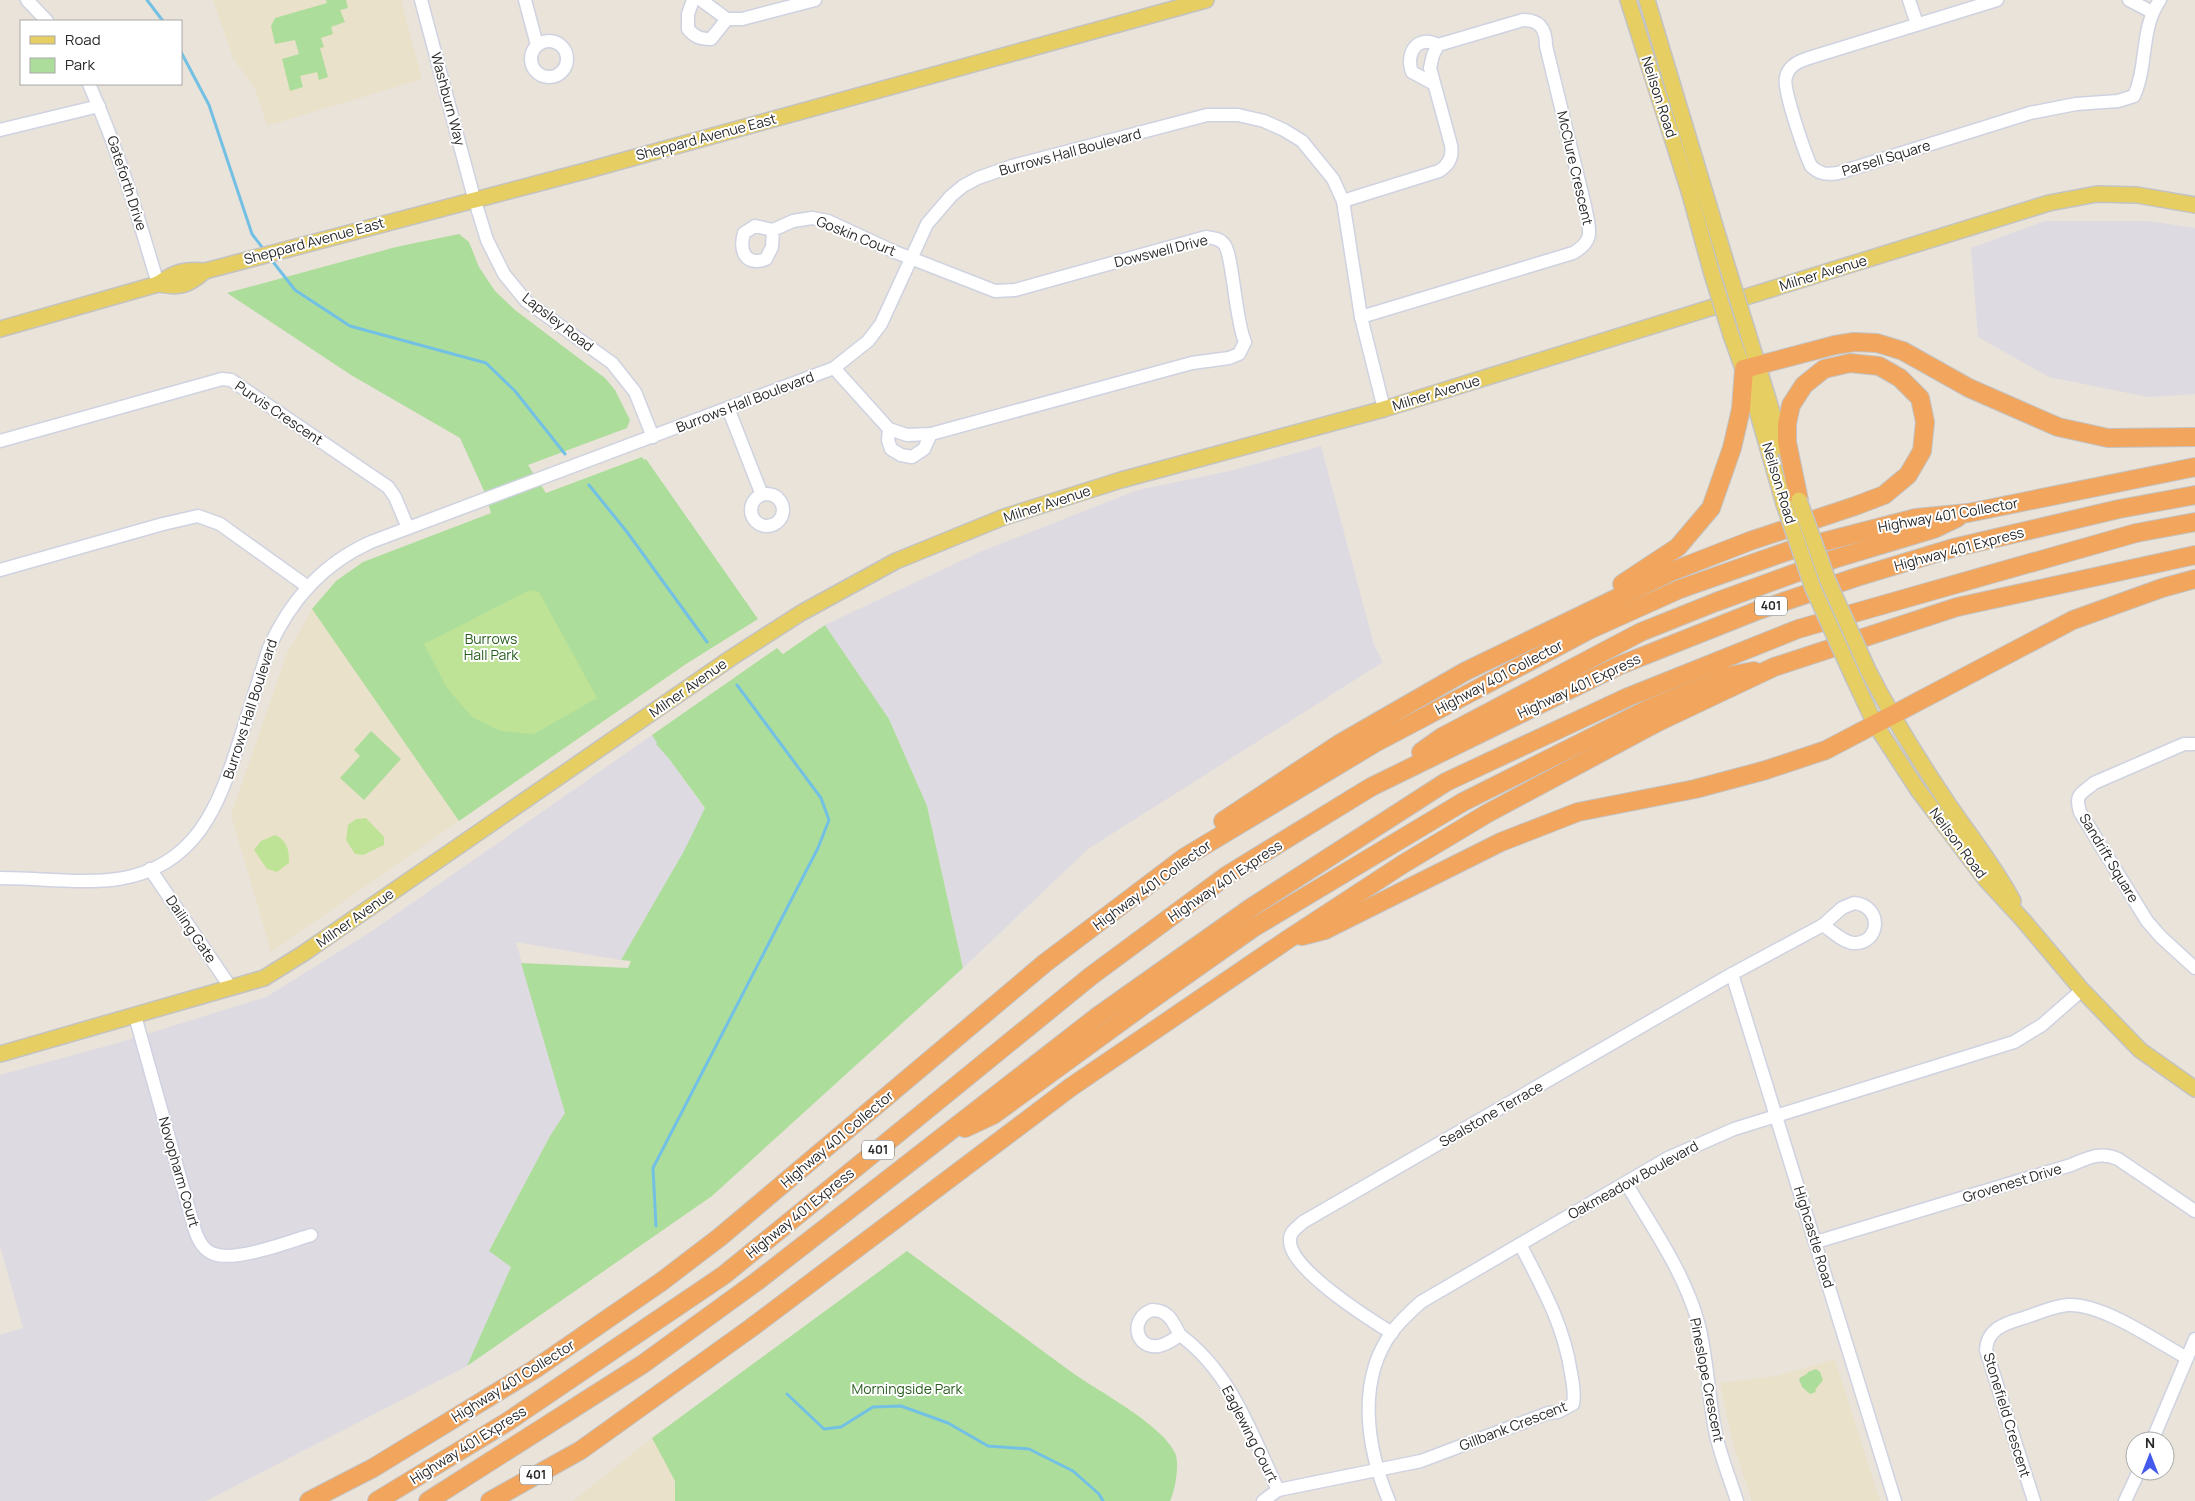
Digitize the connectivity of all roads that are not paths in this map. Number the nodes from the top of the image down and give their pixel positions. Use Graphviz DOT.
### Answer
graph roads {
  1 [pos="27,0"];
  2 [pos="422,0"];
  3 [pos="525,0"];
  4 [pos="693,0"];
  5 [pos="701,0"];
  6 [pos="815,0"];
  7 [pos="1206,0"];
  8 [pos="1628,0"];
  9 [pos="1647,0"];
  10 [pos="1909,0"];
  11 [pos="1997,0"];
  12 [pos="2129,0"];
  13 [pos="2160,0"];
  14 [pos="2152,12"];
  15 [pos="727,19"];
  16 [pos="46,20"];
  17 [pos="1917,24"];
  18 [pos="1654,26"];
  19 [pos="1638,31"];
  20 [pos="537,45"];
  21 [pos="1438,46"];
  22 [pos="1434,84"];
  23 [pos="89,85"];
  24 [pos="99,106"];
  25 [pos="0,130"];
  26 [pos="474,198"];
  27 [pos="1343,201"];
  28 [pos="2195,205"];
  29 [pos="772,230"];
  30 [pos="911,258"];
  31 [pos="158,284"];
  32 [pos="1361,317"];
  33 [pos="0,329"];
  34 [pos="1751,367"];
  35 [pos="834,368"];
  36 [pos="728,408"];
  37 [pos="1384,409"];
  38 [pos="889,429"];
  39 [pos="930,434"];
  40 [pos="653,437"];
  41 [pos="2195,437"];
  42 [pos="0,441"];
  43 [pos="2195,467"];
  44 [pos="2195,494"];
  45 [pos="762,495"];
  46 [pos="1791,502"];
  47 [pos="1968,513"];
  48 [pos="2195,522"];
  49 [pos="408,528"];
  50 [pos="2195,555"];
  51 [pos="0,570"];
  52 [pos="2195,579"];
  53 [pos="308,587"];
  54 [pos="1774,667"];
  55 [pos="1466,671"];
  56 [pos="1891,715"];
  57 [pos="1875,724"];
  58 [pos="2195,744"];
  59 [pos="1370,787"];
  60 [pos="1185,857"];
  61 [pos="150,869"];
  62 [pos="0,878"];
  63 [pos="2023,920"];
  64 [pos="1823,926"];
  65 [pos="1287,940"];
  66 [pos="2195,968"];
  67 [pos="1732,974"];
  68 [pos="232,988"];
  69 [pos="2082,990"];
  70 [pos="135,1016"];
  71 [pos="0,1054"];
  72 [pos="2195,1089"];
  73 [pos="1776,1115"];
  74 [pos="933,1144"];
  75 [pos="1626,1183"];
  76 [pos="2195,1211"];
  77 [pos="311,1235"];
  78 [pos="1816,1242"];
  79 [pos="1520,1244"];
  80 [pos="1392,1333"];
  81 [pos="1180,1335"];
  82 [pos="2195,1339"];
  83 [pos="2187,1358"];
  84 [pos="2156,1431"];
  85 [pos="581,1450"];
  86 [pos="1377,1471"];
  87 [pos="2134,1481"];
  88 [pos="1278,1490"];
  89 [pos="308,1501"];
  90 [pos="377,1501"];
  91 [pos="428,1501"];
  92 [pos="490,1501"];
  93 [pos="513,1501"];
  94 [pos="1263,1501"];
  95 [pos="1389,1501"];
  96 [pos="1737,1501"];
  97 [pos="1894,1501"];
  98 [pos="2034,1501"];
  99 [pos="2125,1501"];
  1 -- 16 [label="street"];
  2 -- 26 [label="street, Washburn Way"];
  3 -- 20 [label="street"];
  4 -- 15 [label="street"];
  5 -- 15 [label="street"];
  6 -- 15 [label="street"];
  7 -- 26 [label="main road, Sheppard Avenue East"];
  8 -- 19 [label="main road, Neilson Road"];
  9 -- 18 [label="main road, Neilson Road"];
  10 -- 17 [label="street"];
  11 -- 17 [label="street, Parsell Square"];
  12 -- 14 [label="street"];
  13 -- 14 [label="street, Parsell Square"];
  14 -- 17 [label="street, Parsell Square"];
  18 -- 19 [label="main road"];
  18 -- 34 [label="main road, Neilson Road, bridge"];
  19 -- 34 [label="main road, Neilson Road, bridge"];
  21 -- 22 [label="street"];
  21 -- 22 [label="street, McClure Crescent"];
  21 -- 32 [label="street, McClure Crescent"];
  22 -- 27 [label="street"];
  23 -- 24 [label="street, Gateforth Drive"];
  24 -- 25 [label="street"];
  24 -- 31 [label="street, Gateforth Drive"];
  26 -- 31 [label="main road, Sheppard Avenue East"];
  26 -- 40 [label="street, Lapsley Road"];
  27 -- 30 [label="street, Burrows Hall Boulevard"];
  27 -- 32 [label="street, Burrows Hall Boulevard"];
  28 -- 37 [label="main road, Milner Avenue"];
  29 -- 30 [label="street, Goskin Court"];
  30 -- 35 [label="street, Burrows Hall Boulevard"];
  30 -- 39 [label="street, Dowswell Drive"];
  31 -- 33 [label="main road, Sheppard Avenue East"];
  32 -- 37 [label="street, Burrows Hall Boulevard"];
  34 -- 41 [label="highway"];
  34 -- 46 [label="main road, Neilson Road"];
  34 -- 55 [label="highway"];
  35 -- 36 [label="street, Burrows Hall Boulevard"];
  35 -- 38 [label="street"];
  36 -- 40 [label="street, Burrows Hall Boulevard"];
  36 -- 45 [label="street"];
  37 -- 68 [label="main road, Milner Avenue"];
  38 -- 39 [label="street, Dowswell Drive"];
  38 -- 39 [label="street"];
  40 -- 49 [label="street, Burrows Hall Boulevard"];
  42 -- 49 [label="street, Purvis Crescent"];
  43 -- 47 [label="highway, Highway 401 Collector / 401"];
  44 -- 59 [label="highway, Highway 401 Express / 401"];
  46 -- 55 [label="highway"];
  46 -- 56 [label="main road, Neilson Road, bridge"];
  46 -- 57 [label="main road, Neilson Road, bridge"];
  47 -- 59 [label="highway"];
  47 -- 60 [label="highway, Highway 401 Collector / 401"];
  48 -- 74 [label="highway, Highway 401 Express / 401"];
  49 -- 53 [label="street, Burrows Hall Boulevard"];
  50 -- 54 [label="highway, 401"];
  51 -- 53 [label="street"];
  52 -- 56 [label="highway"];
  53 -- 61 [label="street, Burrows Hall Boulevard"];
  54 -- 65 [label="highway, 401"];
  54 -- 74 [label="highway"];
  55 -- 60 [label="highway"];
  56 -- 57 [label="highway"];
  56 -- 63 [label="main road, Neilson Road"];
  57 -- 63 [label="main road, Neilson Road"];
  57 -- 65 [label="highway"];
  58 -- 66 [label="street, Sandrift Square"];
  59 -- 90 [label="highway, Highway 401 Express / 401"];
  60 -- 89 [label="highway, Highway 401 Collector / 401"];
  61 -- 62 [label="street, Burrows Hall Boulevard"];
  61 -- 68 [label="street, Dailing Gate"];
  63 -- 69 [label="main road, Neilson Road"];
  64 -- 67 [label="street, Sealstone Terrace"];
  65 -- 85 [label="highway, 401"];
  67 -- 73 [label="street, Highcastle Road"];
  67 -- 80 [label="street, Sealstone Terrace"];
  68 -- 70 [label="main road, Milner Avenue"];
  69 -- 72 [label="main road, Neilson Road"];
  69 -- 73 [label="street, Oakmeadow Boulevard"];
  70 -- 71 [label="main road, Milner Avenue"];
  70 -- 77 [label="street, Novopharm Court"];
  73 -- 75 [label="street, Oakmeadow Boulevard"];
  73 -- 78 [label="street, Highcastle Road"];
  74 -- 91 [label="highway, Highway 401 Express / 401"];
  75 -- 79 [label="street, Oakmeadow Boulevard"];
  75 -- 96 [label="street, Pineslope Crescent"];
  76 -- 78 [label="street, Grovenest Drive"];
  78 -- 97 [label="street, Highcastle Road"];
  79 -- 80 [label="street, Oakmeadow Boulevard"];
  79 -- 86 [label="street, Gillbank Crescent"];
  80 -- 86 [label="street, Oakmeadow Boulevard"];
  81 -- 88 [label="street, Eaglewing Court"];
  82 -- 83 [label="street"];
  83 -- 84 [label="street"];
  83 -- 98 [label="street, Stonefield Crescent"];
  85 -- 92 [label="highway, 401"];
  85 -- 93 [label="highway"];
  86 -- 88 [label="street"];
  86 -- 95 [label="street, Oakmeadow Boulevard"];
  87 -- 99 [label="street"];
  88 -- 94 [label="street"];
}
